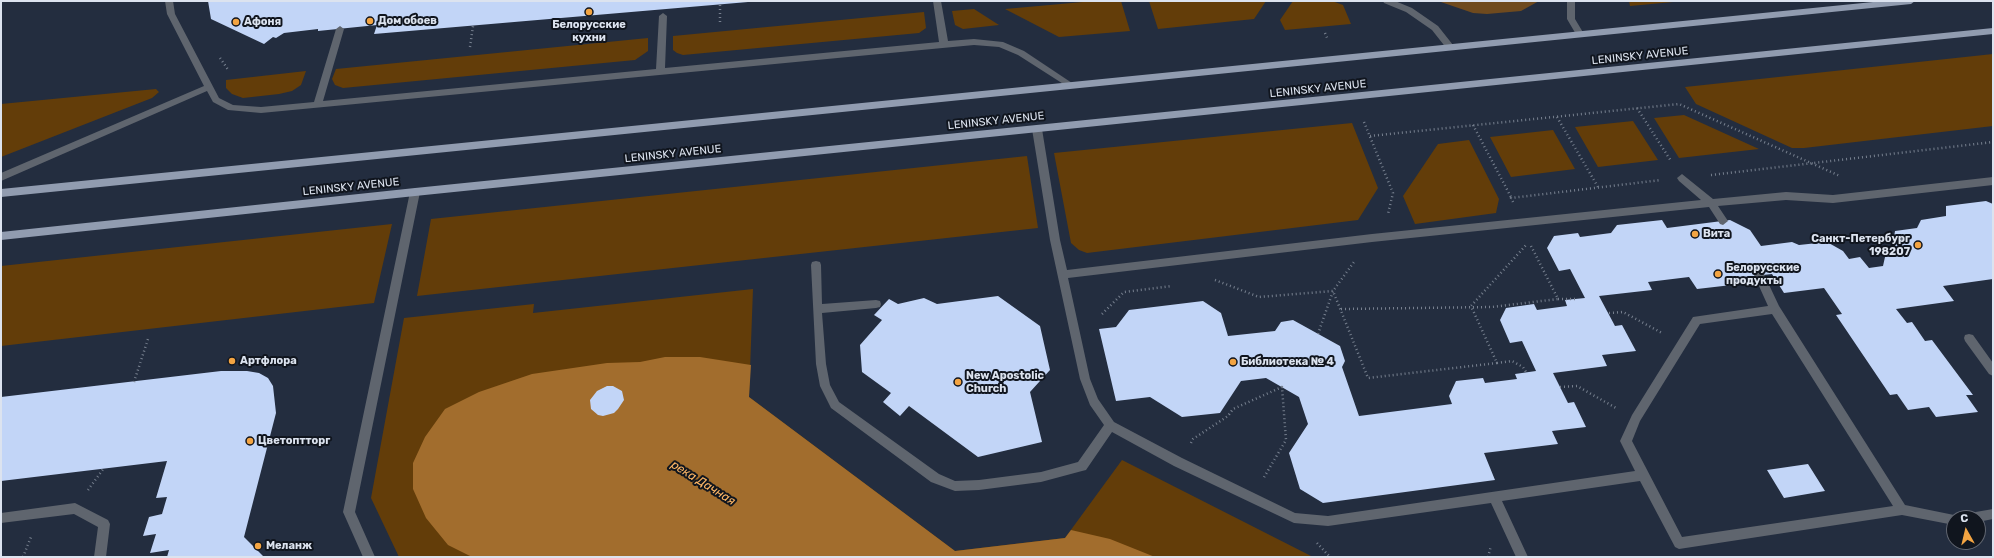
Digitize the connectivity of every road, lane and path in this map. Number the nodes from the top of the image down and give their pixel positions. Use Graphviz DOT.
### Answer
graph roads {
  1 [pos="168,1"];
  2 [pos="937,1"];
  3 [pos="1387,1"];
  4 [pos="1571,1"];
  5 [pos="1911,1"];
  6 [pos="720,5"];
  7 [pos="663,16"];
  8 [pos="720,24"];
  9 [pos="473,26"];
  10 [pos="340,29"];
  11 [pos="1993,31"];
  12 [pos="1580,34"];
  13 [pos="944,44"];
  14 [pos="470,47"];
  15 [pos="1450,47"];
  16 [pos="660,72"];
  17 [pos="1071,85"];
  18 [pos="209,87"];
  19 [pos="317,105"];
  20 [pos="1637,108"];
  21 [pos="1556,117"];
  22 [pos="1364,122"];
  23 [pos="1473,126"];
  24 [pos="1036,129"];
  25 [pos="1993,142"];
  26 [pos="1812,164"];
  27 [pos="1,177"];
  28 [pos="1682,178"];
  29 [pos="1847,179"];
  30 [pos="1993,181"];
  31 [pos="1598,187"];
  32 [pos="415,192"];
  33 [pos="1,193"];
  34 [pos="1511,198"];
  35 [pos="1711,203"];
  36 [pos="1723,221"];
  37 [pos="1520,223"];
  38 [pos="1,236"];
  39 [pos="816,265"];
  40 [pos="1063,276"];
  41 [pos="1758,276"];
  42 [pos="1209,281"];
  43 [pos="1180,285"];
  44 [pos="1558,299"];
  45 [pos="1575,299"];
  46 [pos="876,304"];
  47 [pos="1471,306"];
  48 [pos="817,309"];
  49 [pos="1775,309"];
  50 [pos="1341,310"];
  51 [pos="1609,313"];
  52 [pos="1102,314"];
  53 [pos="1968,338"];
  54 [pos="148,339"];
  55 [pos="1682,344"];
  56 [pos="1497,363"];
  57 [pos="1993,371"];
  58 [pos="1526,372"];
  59 [pos="134,382"];
  60 [pos="1560,387"];
  61 [pos="1636,418"];
  62 [pos="1110,424"];
  63 [pos="1178,462"];
  64 [pos="104,468"];
  65 [pos="1643,475"];
  66 [pos="1494,497"];
  67 [pos="1251,498"];
  68 [pos="74,508"];
  69 [pos="1902,510"];
  70 [pos="1,518"];
  71 [pos="1946,518"];
  72 [pos="100,557"];
  73 [pos="369,557"];
  74 [pos="1522,557"];
  1 -- 18 [label="street"];
  2 -- 13 [label="street"];
  3 -- 15 [label="street"];
  4 -- 12 [label="street"];
  5 -- 12 [label="main road"];
  6 -- 8 [label="path"];
  7 -- 16 [label="street"];
  9 -- 14 [label="path"];
  10 -- 19 [label="street"];
  11 -- 24 [label="main road, LENINSKY AVENUE"];
  12 -- 15 [label="main road"];
  13 -- 16 [label="street"];
  13 -- 17 [label="street"];
  15 -- 17 [label="main road"];
  16 -- 19 [label="street"];
  17 -- 33 [label="main road"];
  18 -- 19 [label="street"];
  18 -- 27 [label="street"];
  20 -- 21 [label="path"];
  20 -- 26 [label="path"];
  20 -- 28 [label="path"];
  21 -- 23 [label="path"];
  21 -- 31 [label="path"];
  22 -- 23 [label="path"];
  23 -- 34 [label="path"];
  24 -- 32 [label="main road, LENINSKY AVENUE"];
  24 -- 40 [label="street"];
  25 -- 26 [label="path"];
  26 -- 28 [label="path"];
  26 -- 29 [label="path"];
  28 -- 31 [label="path"];
  28 -- 35 [label="street"];
  30 -- 35 [label="street"];
  31 -- 34 [label="path"];
  32 -- 38 [label="main road, LENINSKY AVENUE"];
  32 -- 73 [label="street"];
  34 -- 37 [label="path"];
  35 -- 36 [label="street"];
  35 -- 37 [label="street"];
  37 -- 40 [label="street"];
  39 -- 48 [label="street"];
  40 -- 62 [label="street"];
  41 -- 49 [label="street"];
  42 -- 50 [label="path"];
  43 -- 52 [label="path"];
  44 -- 45 [label="path"];
  44 -- 47 [label="path"];
  44 -- 47 [label="path"];
  46 -- 48 [label="street"];
  47 -- 50 [label="path"];
  47 -- 56 [label="path"];
  48 -- 62 [label="street"];
  49 -- 55 [label="street"];
  49 -- 69 [label="street"];
  50 -- 56 [label="path"];
  51 -- 55 [label="path"];
  53 -- 57 [label="street"];
  54 -- 59 [label="path"];
  55 -- 61 [label="street"];
  56 -- 58 [label="path"];
  60 -- 61 [label="path"];
  61 -- 65 [label="street"];
  62 -- 63 [label="street"];
  63 -- 67 [label="street"];
  63 -- 67 [label="path"];
  64 -- 68 [label="path"];
  65 -- 66 [label="street"];
  65 -- 69 [label="street"];
  66 -- 67 [label="street"];
  66 -- 74 [label="street"];
  68 -- 70 [label="street"];
  68 -- 72 [label="street"];
  69 -- 71 [label="street"];
}
